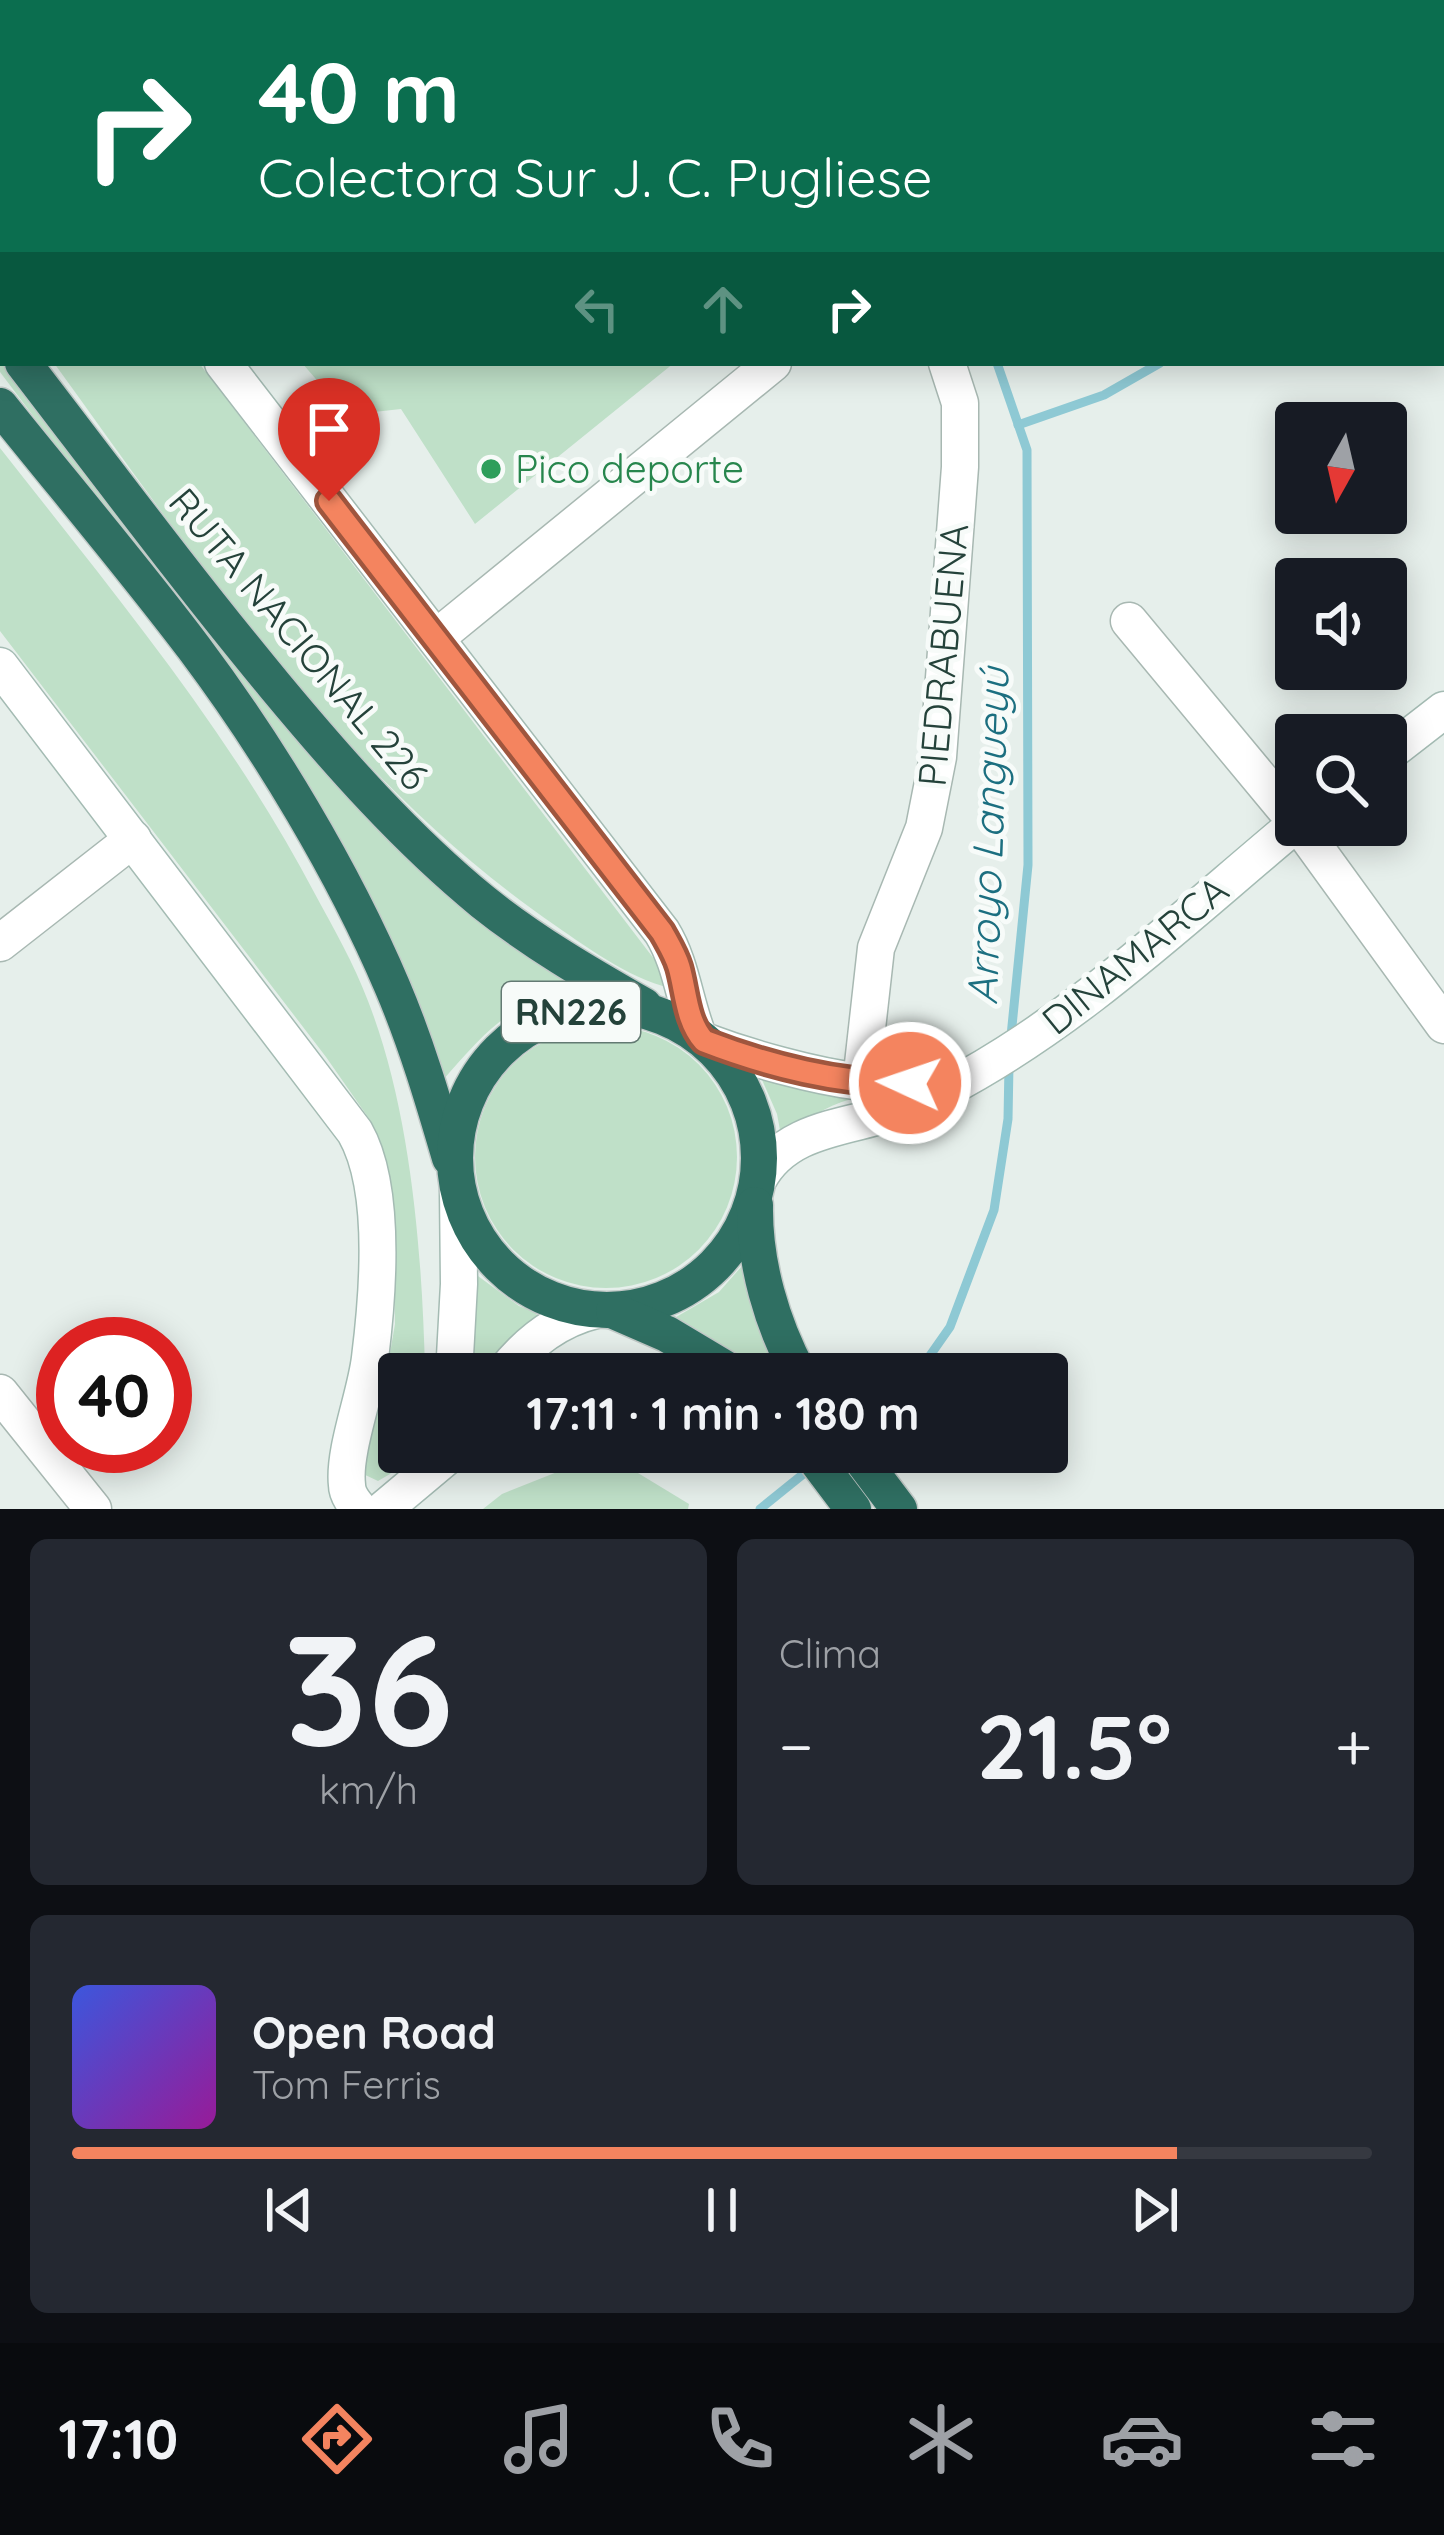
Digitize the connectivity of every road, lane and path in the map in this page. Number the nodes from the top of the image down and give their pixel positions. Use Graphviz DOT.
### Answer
graph roads {
  1 [pos="25,366"];
  2 [pos="226,366"];
  3 [pos="769,366"];
  4 [pos="948,366"];
  5 [pos="0,406"];
  6 [pos="1129,621"];
  7 [pos="436,638"];
  8 [pos="0,666"];
  9 [pos="1444,710"];
  10 [pos="1407,738"];
  11 [pos="1275,797"];
  12 [pos="133,839"];
  13 [pos="1275,842"];
  14 [pos="1313,846"];
  15 [pos="0,943"];
  16 [pos="662,1017"];
  17 [pos="1444,1025"];
  18 [pos="700,1037"];
  19 [pos="968,1077"];
  20 [pos="861,1082"];
  21 [pos="457,1184"];
  22 [pos="756,1188"];
  23 [pos="603,1310"];
  24 [pos="455,1353"];
  25 [pos="520,1353"];
  26 [pos="698,1353"];
  27 [pos="789,1353"];
  28 [pos="0,1393"];
  29 [pos="418,1473"];
  30 [pos="826,1473"];
  31 [pos="872,1473"];
  32 [pos="845,1498"];
  33 [pos="93,1509"];
  34 [pos="359,1509"];
  35 [pos="384,1509"];
  36 [pos="899,1509"];
  1 -- 16 [label="highway, RUTA NACIONAL 226 / RN226"];
  2 -- 7 [label="street"];
  3 -- 7 [label="street"];
  4 -- 20 [label="street, PIEDRABUENA"];
  5 -- 21 [label="highway, RUTA NACIONAL 226 / RN226"];
  6 -- 11 [label="street"];
  7 -- 18 [label="street"];
  8 -- 12 [label="street"];
  9 -- 10 [label="street"];
  12 -- 15 [label="street"];
  12 -- 34 [label="street"];
  13 -- 19 [label="street, DINAMARCA"];
  14 -- 17 [label="street"];
  16 -- 18 [label="highway, RUTA NACIONAL 226 / RN226"];
  16 -- 21 [label="highway, RUTA NACIONAL 226 / RN226"];
  18 -- 20 [label="street"];
  18 -- 22 [label="highway, RUTA NACIONAL 226 / RN226"];
  19 -- 20 [label="street"];
  19 -- 22 [label="street, DINAMARCA"];
  21 -- 23 [label="highway, RUTA NACIONAL 226 / RN226"];
  21 -- 24 [label="street"];
  22 -- 23 [label="highway, RUTA NACIONAL 226 / RN226"];
  22 -- 27 [label="highway, RUTA NACIONAL 226 / RN226"];
  23 -- 25 [label="street"];
  23 -- 26 [label="highway, RUTA NACIONAL 226 / RN226"];
  28 -- 33 [label="street"];
  29 -- 35 [label="street"];
  30 -- 32 [label="highway"];
  31 -- 36 [label="highway"];
}
